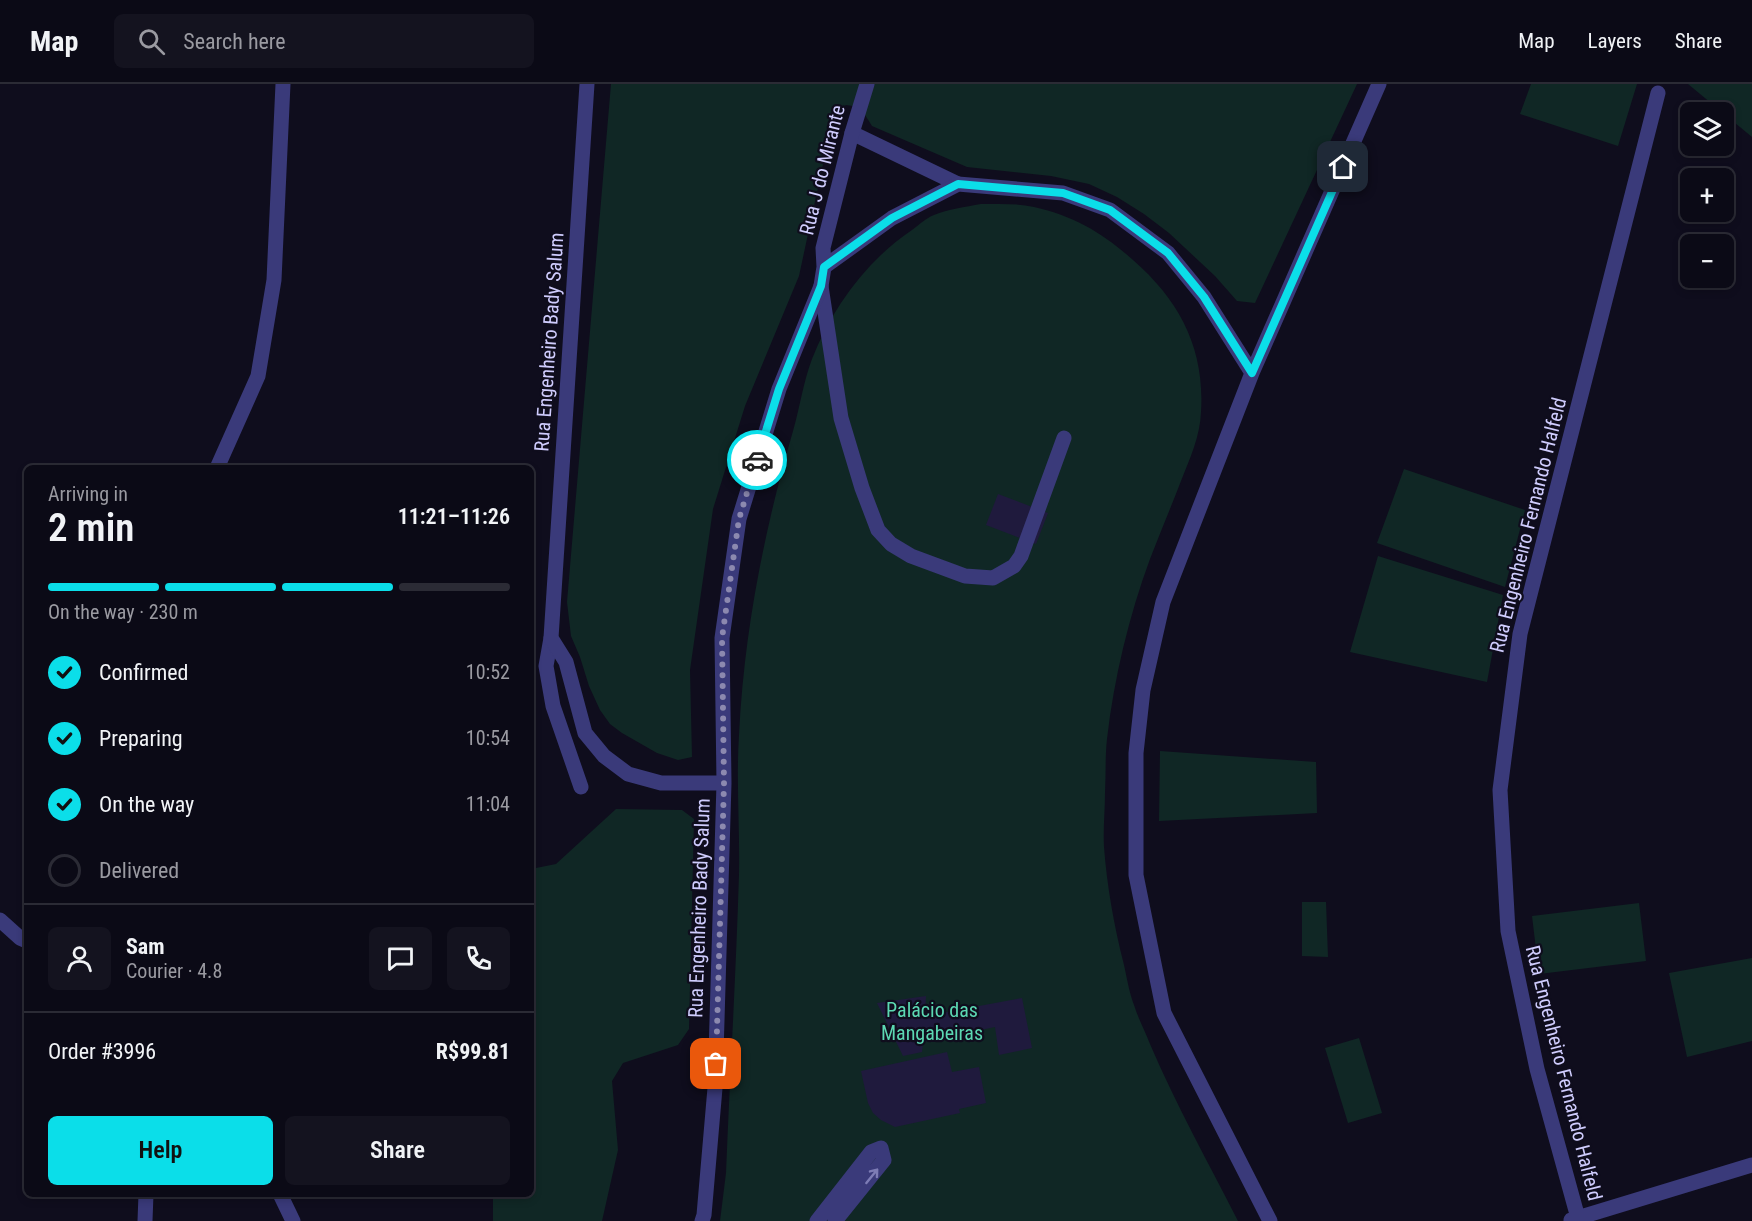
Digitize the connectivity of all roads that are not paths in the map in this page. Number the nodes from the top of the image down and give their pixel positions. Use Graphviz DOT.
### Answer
graph roads {
  1 [pos="283,84"];
  2 [pos="586,84"];
  3 [pos="867,84"];
  4 [pos="1379,84"];
  5 [pos="1658,93"];
  6 [pos="852,134"];
  7 [pos="958,184"];
  8 [pos="824,267"];
  9 [pos="821,286"];
  10 [pos="1252,373"];
  11 [pos="1064,438"];
  12 [pos="218,465"];
  13 [pos="551,638"];
  14 [pos="724,783"];
  15 [pos="581,788"];
  16 [pos="0,920"];
  17 [pos="24,941"];
  18 [pos="1752,1165"];
  19 [pos="146,1197"];
  20 [pos="281,1197"];
  21 [pos="1574,1220"];
  22 [pos="145,1221"];
  23 [pos="293,1221"];
  24 [pos="702,1221"];
  25 [pos="817,1221"];
  26 [pos="835,1221"];
  27 [pos="1270,1221"];
  1 -- 12 [label="street"];
  2 -- 13 [label="street, Rua Engenheiro Bady Salum"];
  3 -- 6 [label="street, Rua J do Mirante"];
  4 -- 10 [label="street"];
  5 -- 21 [label="street, Rua Engenheiro Fernando Halfeld"];
  6 -- 7 [label="street"];
  6 -- 8 [label="street, Rua J do Mirante"];
  7 -- 8 [label="street"];
  7 -- 10 [label="street"];
  8 -- 9 [label="street, Rua J do Mirante"];
  9 -- 11 [label="street"];
  9 -- 14 [label="street"];
  10 -- 27 [label="street"];
  13 -- 14 [label="street, Rua Engenheiro Bady Salum"];
  13 -- 15 [label="street, Rua Engenheiro Bady Salum"];
  14 -- 24 [label="street, Rua Engenheiro Bady Salum"];
  16 -- 17 [label="street"];
  18 -- 21 [label="street"];
  19 -- 22 [label="street"];
  20 -- 23 [label="street"];
  26 -- 25 [label="street, one-way"];
}
